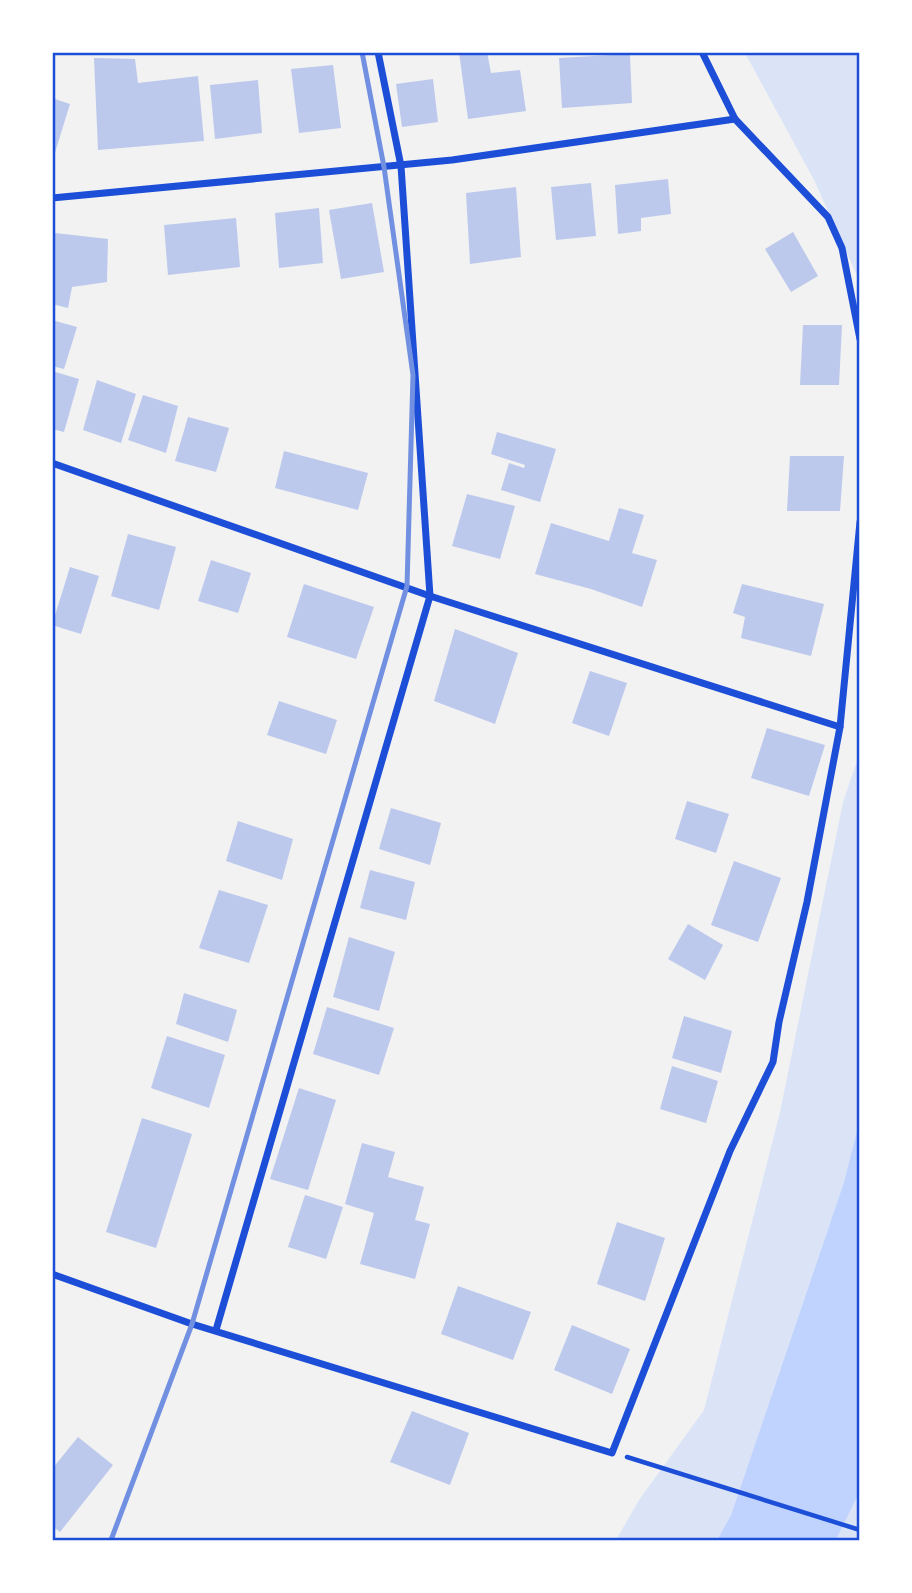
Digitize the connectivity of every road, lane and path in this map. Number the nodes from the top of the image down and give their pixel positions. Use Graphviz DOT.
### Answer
graph roads {
  1 [pos="378,52"];
  2 [pos="702,52"];
  3 [pos="735,119"];
  4 [pos="401,166"];
  5 [pos="52,198"];
  6 [pos="859,339"];
  7 [pos="52,463"];
  8 [pos="859,522"];
  9 [pos="430,596"];
  10 [pos="839,727"];
  11 [pos="52,1274"];
  12 [pos="216,1330"];
  13 [pos="626,1456"];
  14 [pos="859,1530"];
  1 -- 4 [label="street"];
  2 -- 3 [label="street"];
  3 -- 4 [label="street"];
  3 -- 6 [label="street"];
  4 -- 5 [label="street"];
  4 -- 9 [label="street"];
  7 -- 9 [label="street"];
  8 -- 10 [label="street"];
  9 -- 10 [label="street"];
  9 -- 12 [label="street"];
  10 -- 12 [label="street"];
  11 -- 12 [label="street"];
  13 -- 14 [label="path"];
}
